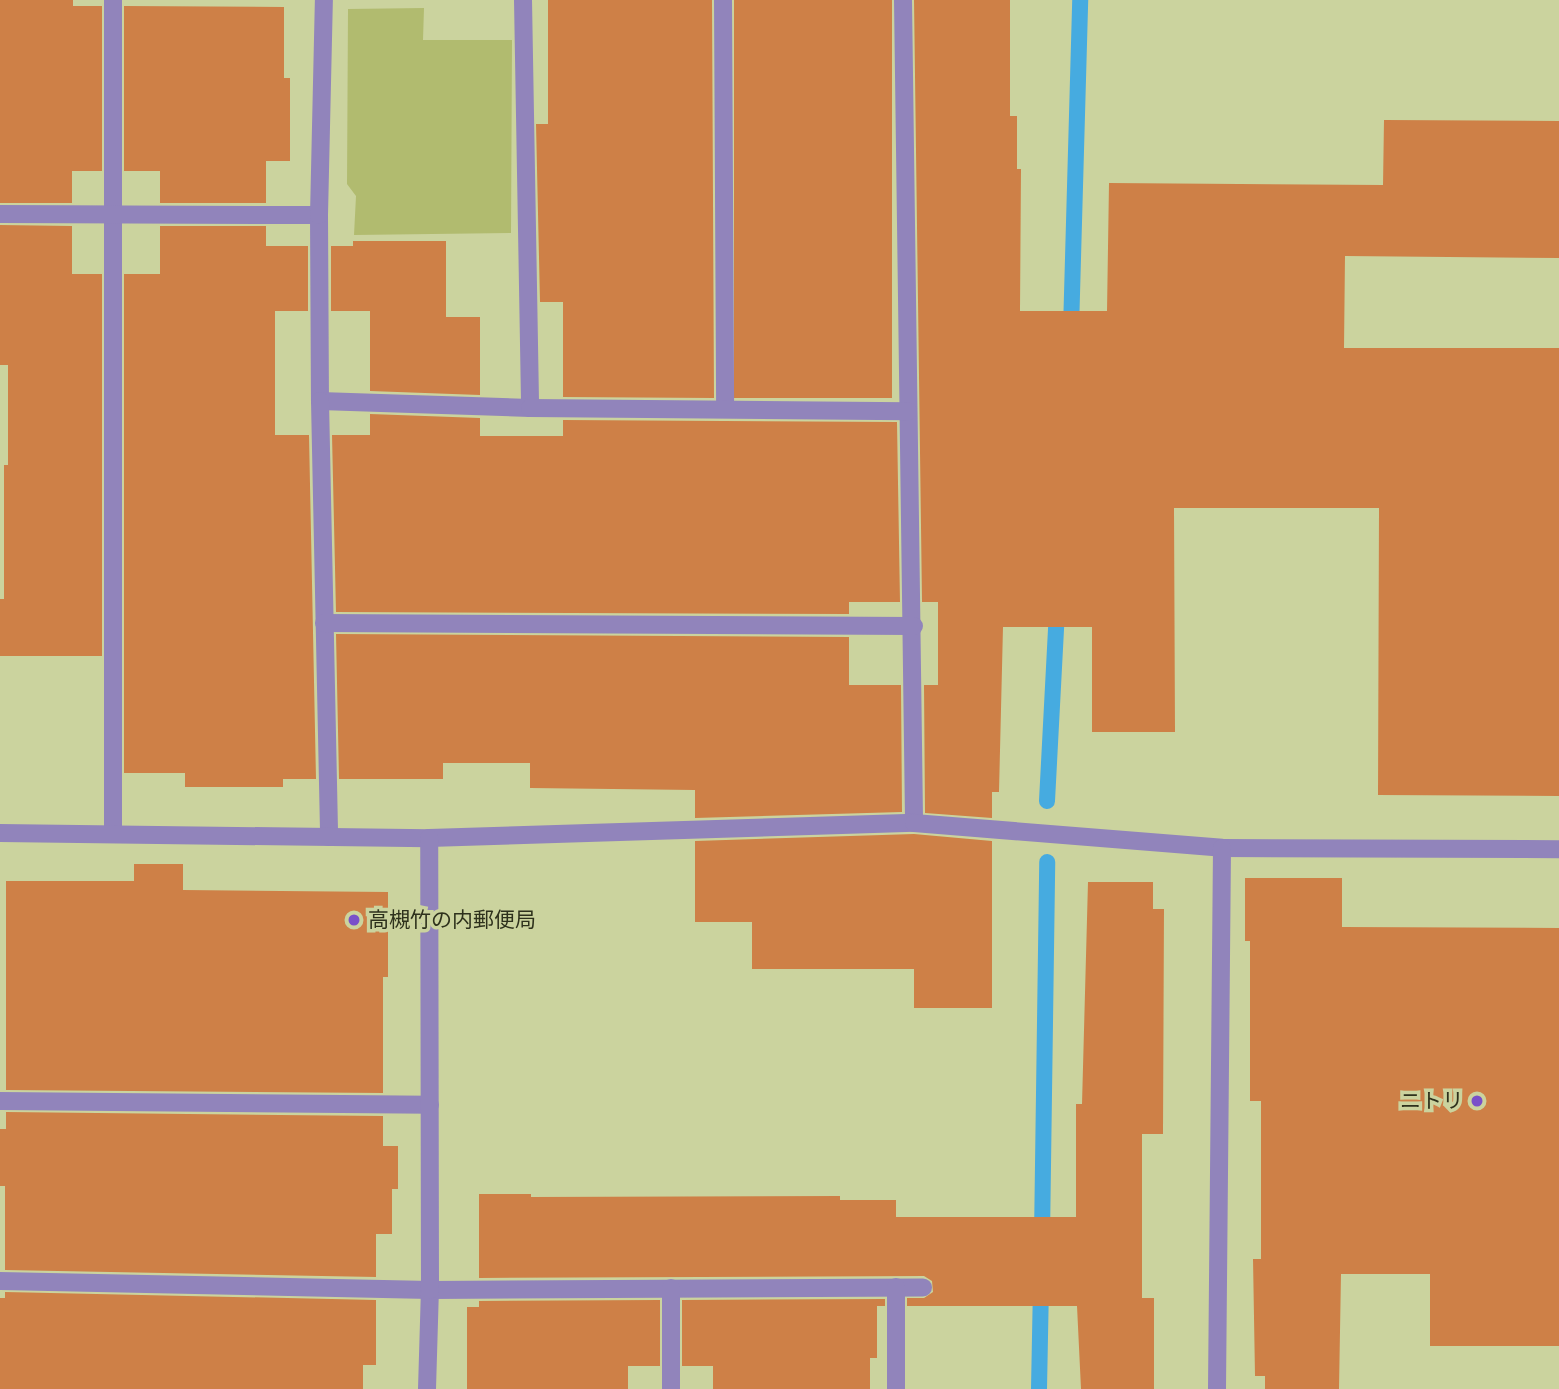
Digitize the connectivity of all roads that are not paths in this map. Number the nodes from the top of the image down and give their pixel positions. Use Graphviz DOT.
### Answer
graph roads {
  1 [pos="113,0"];
  2 [pos="324,0"];
  3 [pos="523,0"];
  4 [pos="723,0"];
  5 [pos="903,0"];
  6 [pos="0,214"];
  7 [pos="113,215"];
  8 [pos="319,215"];
  9 [pos="320,401"];
  10 [pos="530,408"];
  11 [pos="725,408"];
  12 [pos="908,411"];
  13 [pos="324,623"];
  14 [pos="914,626"];
  15 [pos="914,823"];
  16 [pos="0,833"];
  17 [pos="113,834"];
  18 [pos="328,837"];
  19 [pos="429,838"];
  20 [pos="1222,848"];
  21 [pos="1559,849"];
  22 [pos="0,1101"];
  23 [pos="430,1105"];
  24 [pos="0,1281"];
  25 [pos="896,1287"];
  26 [pos="923,1287"];
  27 [pos="671,1288"];
  28 [pos="430,1290"];
  29 [pos="426,1389"];
  30 [pos="671,1389"];
  31 [pos="896,1389"];
  32 [pos="1217,1389"];
  1 -- 7 [label="street"];
  2 -- 8 [label="street"];
  3 -- 10 [label="street"];
  4 -- 11 [label="street"];
  5 -- 12 [label="street"];
  6 -- 7 [label="street"];
  7 -- 8 [label="street"];
  7 -- 17 [label="street"];
  8 -- 9 [label="street"];
  9 -- 10 [label="street"];
  9 -- 13 [label="street"];
  10 -- 11 [label="street"];
  11 -- 12 [label="street"];
  12 -- 14 [label="street"];
  13 -- 14 [label="street"];
  13 -- 18 [label="street"];
  14 -- 15 [label="street"];
  15 -- 19 [label="street"];
  15 -- 20 [label="street"];
  16 -- 17 [label="street"];
  17 -- 18 [label="street"];
  18 -- 19 [label="street"];
  19 -- 23 [label="street"];
  20 -- 21 [label="street"];
  20 -- 32 [label="street"];
  22 -- 23 [label="street"];
  23 -- 28 [label="street"];
  24 -- 28 [label="street"];
  25 -- 26 [label="street"];
  25 -- 27 [label="street"];
  25 -- 31 [label="street"];
  27 -- 28 [label="street"];
  27 -- 30 [label="street"];
  28 -- 29 [label="street"];
}
